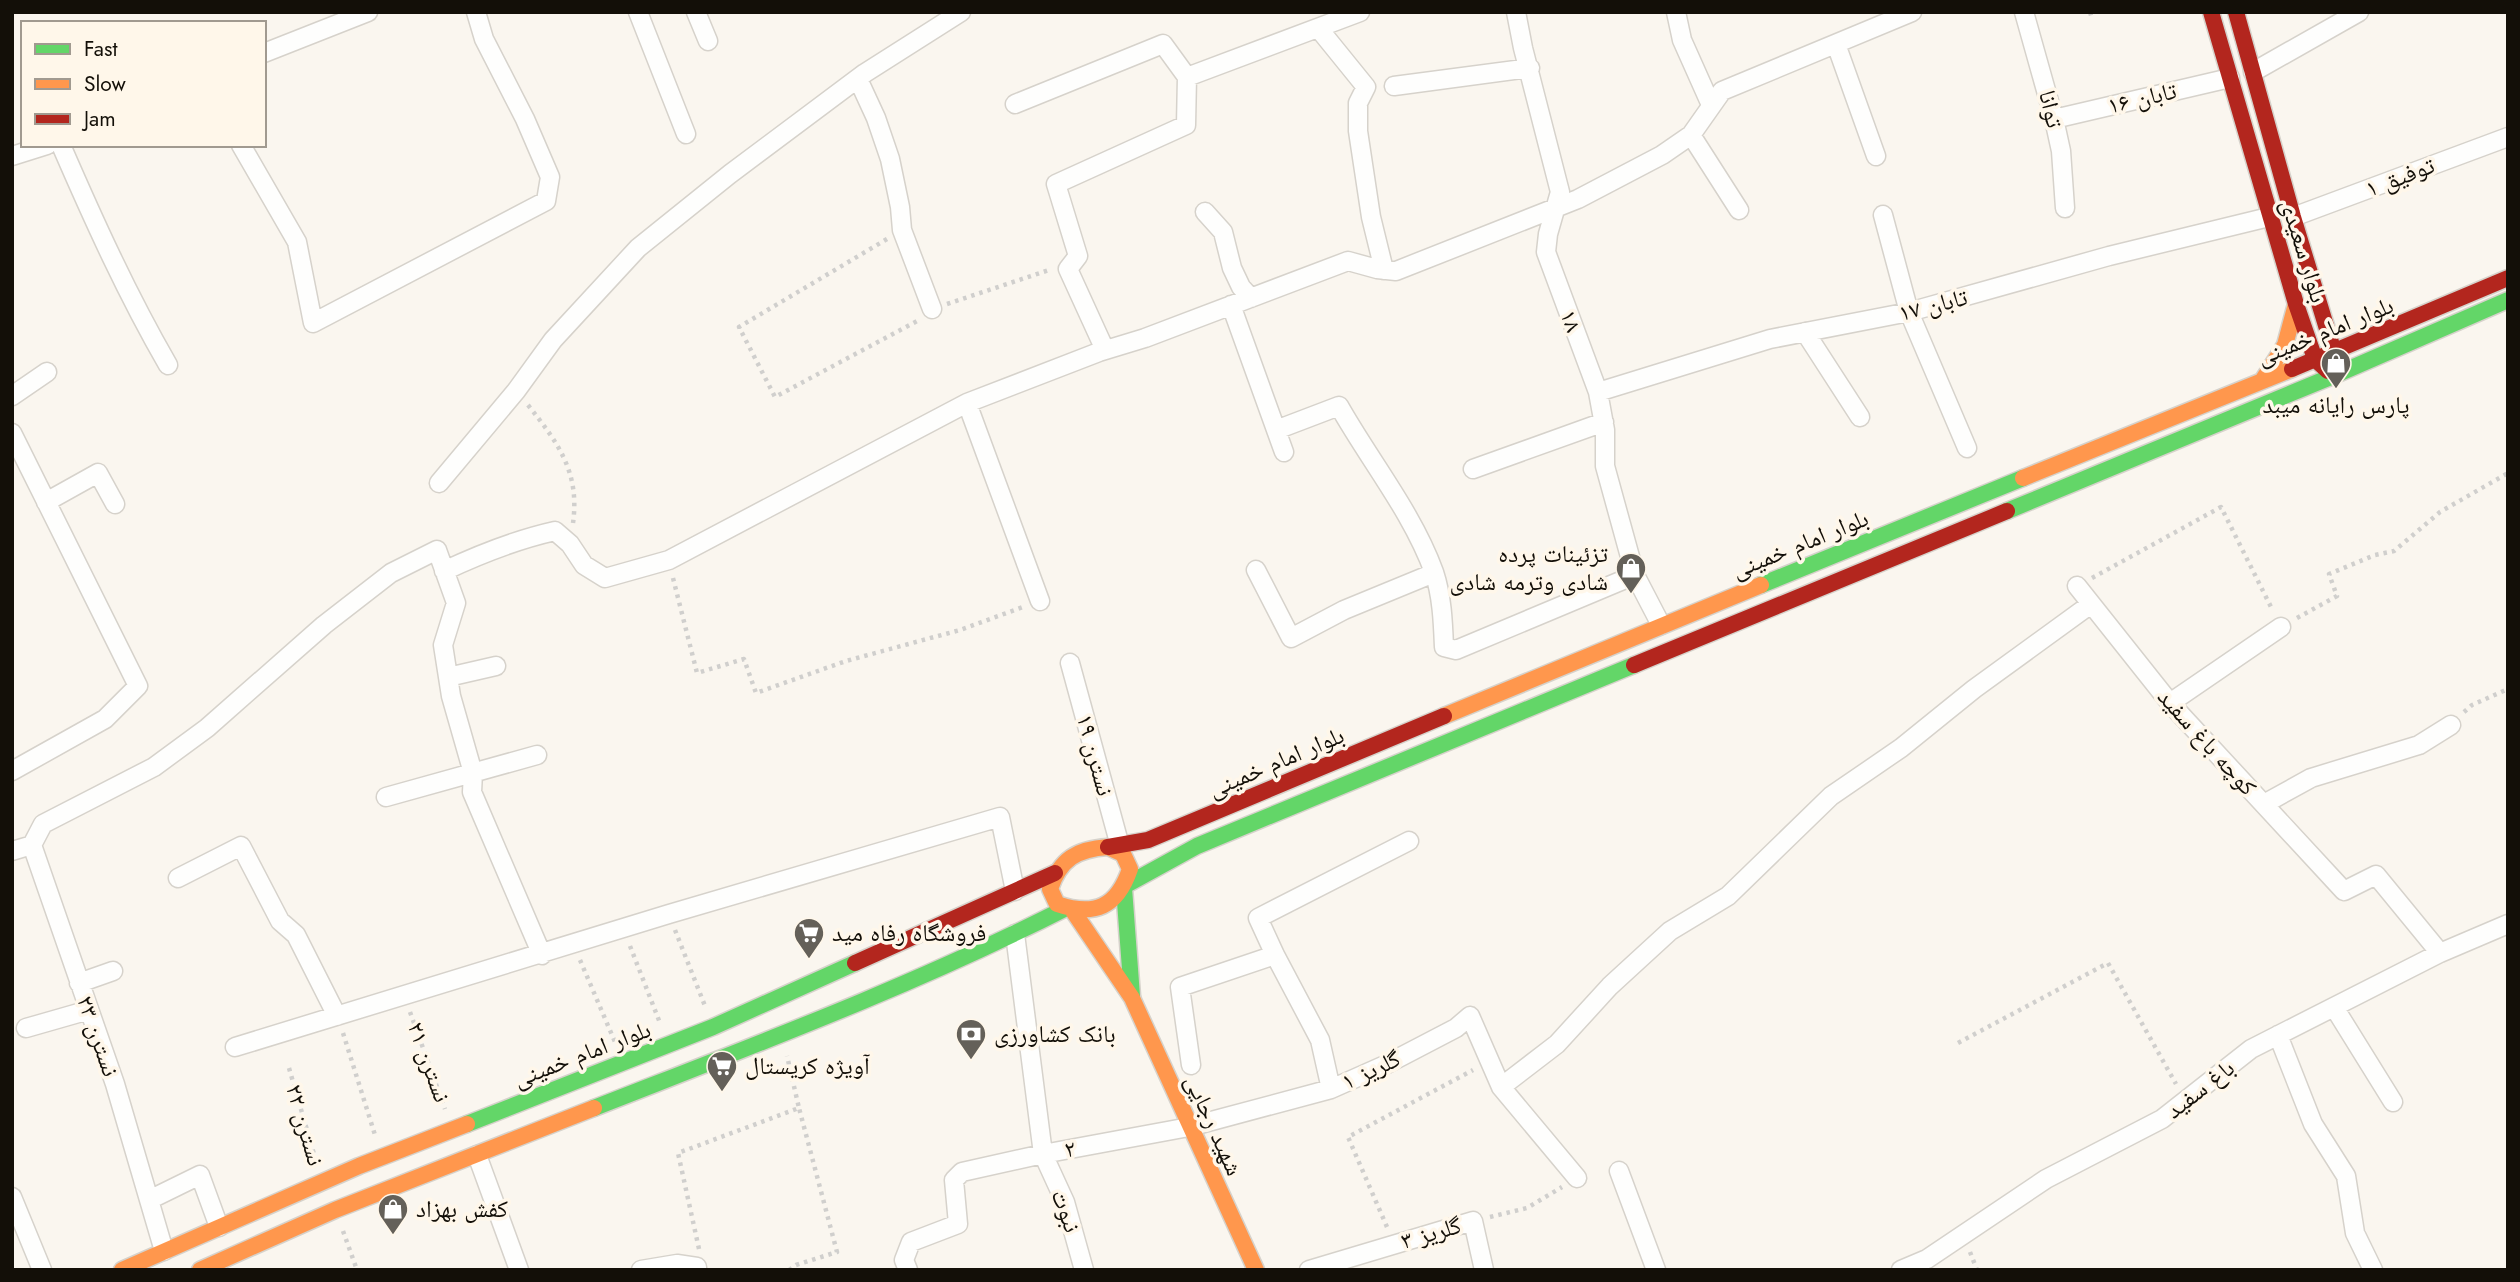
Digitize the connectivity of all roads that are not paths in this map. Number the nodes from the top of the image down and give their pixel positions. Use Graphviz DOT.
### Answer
graph roads {
  1 [pos="368,12"];
  2 [pos="476,12"];
  3 [pos="638,12"];
  4 [pos="696,12"];
  5 [pos="1516,12"];
  6 [pos="1676,12"];
  7 [pos="1912,12"];
  8 [pos="2024,12"];
  9 [pos="2211,12"];
  10 [pos="2236,12"];
  11 [pos="2359,12"];
  12 [pos="1354,14"];
  13 [pos="950,15"];
  14 [pos="1319,29"];
  15 [pos="708,41"];
  16 [pos="1836,44"];
  17 [pos="266,52"];
  18 [pos="1530,68"];
  19 [pos="2253,72"];
  20 [pos="1187,77"];
  21 [pos="2230,78"];
  22 [pos="858,79"];
  23 [pos="1394,86"];
  24 [pos="1015,104"];
  25 [pos="1711,105"];
  26 [pos="2054,119"];
  27 [pos="686,134"];
  28 [pos="1691,135"];
  29 [pos="2508,137"];
  30 [pos="41,147"];
  31 [pos="62,147"];
  32 [pos="242,147"];
  33 [pos="12,156"];
  34 [pos="1876,156"];
  35 [pos="2065,208"];
  36 [pos="1554,210"];
  37 [pos="1740,210"];
  38 [pos="1205,212"];
  39 [pos="1883,215"];
  40 [pos="2269,217"];
  41 [pos="2293,218"];
  42 [pos="1384,270"];
  43 [pos="2508,278"];
  44 [pos="1251,298"];
  45 [pos="2508,300"];
  46 [pos="2318,301"];
  47 [pos="2296,304"];
  48 [pos="1231,305"];
  49 [pos="932,309"];
  50 [pos="1909,312"];
  51 [pos="2388,330"];
  52 [pos="1805,332"];
  53 [pos="1105,350"];
  54 [pos="2334,352"];
  55 [pos="2315,359"];
  56 [pos="168,365"];
  57 [pos="47,372"];
  58 [pos="2333,376"];
  59 [pos="2262,381"];
  60 [pos="1598,392"];
  61 [pos="12,396"];
  62 [pos="967,403"];
  63 [pos="1860,417"];
  64 [pos="1604,422"];
  65 [pos="1276,430"];
  66 [pos="12,433"];
  67 [pos="1967,448"];
  68 [pos="1284,452"];
  69 [pos="1473,469"];
  70 [pos="439,483"];
  71 [pos="46,502"];
  72 [pos="115,504"];
  73 [pos="1256,570"];
  74 [pos="444,571"];
  75 [pos="1434,573"];
  76 [pos="1635,575"];
  77 [pos="2077,586"];
  78 [pos="1040,601"];
  79 [pos="2091,604"];
  80 [pos="1661,625"];
  81 [pos="2281,627"];
  82 [pos="1070,663"];
  83 [pos="496,666"];
  84 [pos="448,677"];
  85 [pos="2170,703"];
  86 [pos="2451,725"];
  87 [pos="537,755"];
  88 [pos="14,765"];
  89 [pos="473,773"];
  90 [pos="386,797"];
  91 [pos="2264,804"];
  92 [pos="1409,841"];
  93 [pos="32,845"];
  94 [pos="1114,846"];
  95 [pos="12,852"];
  96 [pos="1055,873"];
  97 [pos="178,878"];
  98 [pos="1125,886"];
  99 [pos="1015,891"];
  100 [pos="1070,909"];
  101 [pos="2508,924"];
  102 [pos="1015,934"];
  103 [pos="2440,953"];
  104 [pos="542,955"];
  105 [pos="1275,956"];
  106 [pos="113,971"];
  107 [pos="79,983"];
  108 [pos="1132,998"];
  109 [pos="2334,1007"];
  110 [pos="89,1010"];
  111 [pos="337,1016"];
  112 [pos="26,1028"];
  113 [pos="2278,1035"];
  114 [pos="235,1047"];
  115 [pos="1191,1065"];
  116 [pos="1501,1087"];
  117 [pos="1331,1089"];
  118 [pos="2393,1102"];
  119 [pos="1189,1127"];
  120 [pos="1044,1154"];
  121 [pos="477,1155"];
  122 [pos="1619,1171"];
  123 [pos="1577,1178"];
  124 [pos="12,1197"];
  125 [pos="149,1200"];
  126 [pos="219,1227"];
  127 [pos="164,1251"];
  128 [pos="1350,1264"];
  129 [pos="697,1269"];
  130 [pos="42,1270"];
  131 [pos="122,1270"];
  132 [pos="200,1270"];
  133 [pos="519,1270"];
  134 [pos="641,1270"];
  135 [pos="908,1270"];
  136 [pos="1084,1270"];
  137 [pos="1256,1270"];
  138 [pos="1309,1270"];
  139 [pos="1484,1270"];
  140 [pos="1656,1270"];
  141 [pos="1901,1270"];
  142 [pos="2373,1270"];
  1 -- 17 [label="street"];
  2 -- 32 [label="street"];
  3 -- 27 [label="street"];
  4 -- 15 [label="street"];
  5 -- 18 [label="street, ۱۸"];
  6 -- 25 [label="street"];
  7 -- 16 [label="street"];
  8 -- 26 [label="street, توانا"];
  9 -- 21 [label="main road, بلوار سعیدی"];
  10 -- 19 [label="main road, بلوار سعیدی"];
  11 -- 19 [label="street"];
  12 -- 14 [label="street"];
  13 -- 22 [label="street"];
  14 -- 20 [label="street"];
  14 -- 42 [label="street"];
  16 -- 25 [label="street"];
  16 -- 34 [label="street"];
  18 -- 23 [label="street"];
  18 -- 36 [label="street, ۱۸"];
  19 -- 41 [label="main road, بلوار سعیدی"];
  20 -- 24 [label="street"];
  20 -- 53 [label="street"];
  21 -- 26 [label="street, تابان ۱۶"];
  21 -- 40 [label="main road, بلوار سعیدی"];
  22 -- 49 [label="street"];
  22 -- 70 [label="street"];
  25 -- 28 [label="street"];
  26 -- 35 [label="street, توانا"];
  28 -- 36 [label="street"];
  28 -- 37 [label="street"];
  29 -- 41 [label="street, توفیق ۱"];
  30 -- 33 [label="street"];
  31 -- 56 [label="street"];
  36 -- 42 [label="street"];
  36 -- 60 [label="street, ۱۸"];
  38 -- 44 [label="street"];
  39 -- 50 [label="street"];
  40 -- 47 [label="main road, بلوار سعیدی"];
  40 -- 50 [label="street, تابان ۱۷"];
  41 -- 46 [label="main road, بلوار سعیدی"];
  42 -- 44 [label="street"];
  43 -- 51 [label="main road, بلوار امام خمینی"];
  44 -- 48 [label="street"];
  45 -- 58 [label="main road, بلوار امام خمینی"];
  46 -- 51 [label="main road"];
  46 -- 54 [label="main road, بلوار سعیدی"];
  47 -- 55 [label="main road, بلوار سعیدی"];
  47 -- 59 [label="main road"];
  48 -- 53 [label="street"];
  48 -- 65 [label="street"];
  50 -- 52 [label="street, تابان ۱۷"];
  50 -- 67 [label="street"];
  51 -- 54 [label="main road, بلوار امام خمینی"];
  52 -- 60 [label="street, تابان ۱۷"];
  52 -- 63 [label="street"];
  53 -- 62 [label="street"];
  54 -- 55 [label="main road, بلوار امام خمینی"];
  54 -- 58 [label="main road, بلوار سعیدی"];
  55 -- 58 [label="main road, بلوار سعیدی"];
  55 -- 59 [label="main road, بلوار امام خمینی"];
  57 -- 61 [label="street"];
  58 -- 98 [label="main road, بلوار امام خمینی"];
  59 -- 80 [label="main road, بلوار امام خمینی"];
  60 -- 64 [label="street, ۱۸"];
  62 -- 74 [label="street"];
  62 -- 78 [label="street"];
  64 -- 69 [label="street"];
  64 -- 76 [label="street, ۱۸"];
  65 -- 68 [label="street"];
  65 -- 75 [label="street"];
  66 -- 71 [label="street"];
  71 -- 72 [label="street"];
  71 -- 88 [label="street"];
  73 -- 75 [label="street"];
  74 -- 84 [label="street"];
  74 -- 93 [label="street"];
  75 -- 76 [label="street"];
  76 -- 80 [label="street, ۱۸"];
  77 -- 79 [label="street, کوچه باغ سفید"];
  79 -- 85 [label="street, کوچه باغ سفید"];
  79 -- 116 [label="street"];
  80 -- 94 [label="main road, بلوار امام خمینی"];
  81 -- 85 [label="street"];
  82 -- 94 [label="street, نسترن ۱۹"];
  83 -- 84 [label="street"];
  84 -- 89 [label="street"];
  85 -- 91 [label="street, کوچه باغ سفید"];
  86 -- 91 [label="street"];
  87 -- 89 [label="street"];
  89 -- 90 [label="street"];
  89 -- 104 [label="street"];
  91 -- 103 [label="street, کوچه باغ سفید"];
  92 -- 105 [label="street"];
  93 -- 95 [label="street"];
  93 -- 107 [label="street, نسترن ۲۳"];
  94 -- 96 [label="main road"];
  94 -- 98 [label="main road"];
  96 -- 99 [label="main road, بلوار امام خمینی"];
  96 -- 100 [label="main road"];
  97 -- 111 [label="street"];
  98 -- 100 [label="main road"];
  98 -- 108 [label="main road"];
  99 -- 104 [label="street"];
  99 -- 126 [label="main road, بلوار امام خمینی"];
  100 -- 102 [label="main road"];
  100 -- 108 [label="main road"];
  101 -- 103 [label="street, باغ سفید"];
  102 -- 120 [label="street, نبوت"];
  102 -- 121 [label="main road"];
  103 -- 109 [label="street, باغ سفید"];
  104 -- 111 [label="street"];
  105 -- 115 [label="street"];
  105 -- 117 [label="street"];
  106 -- 107 [label="street"];
  107 -- 110 [label="street, نسترن ۲۳"];
  108 -- 119 [label="main road, شهید رجایی"];
  109 -- 113 [label="street, باغ سفید"];
  109 -- 118 [label="street"];
  110 -- 112 [label="street"];
  110 -- 125 [label="street, نسترن ۲۳"];
  111 -- 114 [label="street"];
  113 -- 141 [label="street, باغ سفید"];
  113 -- 142 [label="street"];
  116 -- 117 [label="street, گلریز ۱"];
  116 -- 123 [label="street, گلریز ۱"];
  117 -- 119 [label="street, گلریز ۱"];
  119 -- 120 [label="street, ۲"];
  119 -- 137 [label="main road, شهید رجایی"];
  120 -- 135 [label="street, ۲"];
  120 -- 136 [label="street, نبوت"];
  121 -- 132 [label="main road"];
  121 -- 133 [label="street"];
  122 -- 140 [label="street"];
  124 -- 130 [label="street"];
  125 -- 126 [label="street"];
  125 -- 127 [label="street, نسترن ۲۳"];
  126 -- 127 [label="main road, بلوار امام خمینی"];
  127 -- 131 [label="main road, بلوار امام خمینی"];
  128 -- 138 [label="street, گلریز ۳"];
  128 -- 139 [label="street, گلریز ۳"];
  129 -- 134 [label="street"];
}
